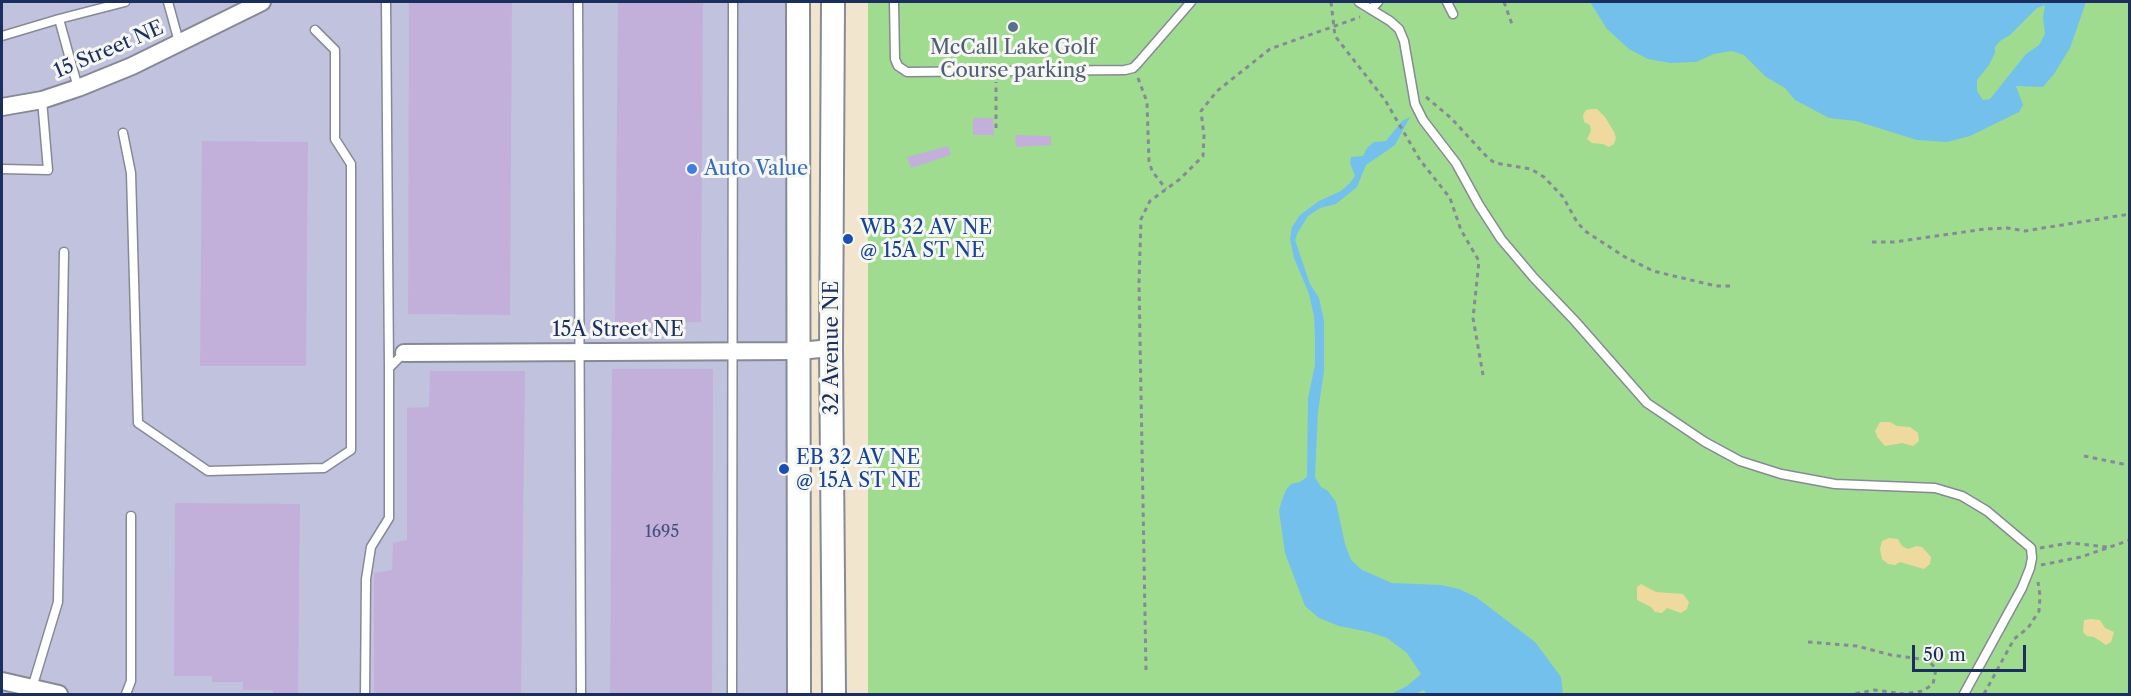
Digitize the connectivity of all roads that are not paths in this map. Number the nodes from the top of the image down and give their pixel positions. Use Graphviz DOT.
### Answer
graph roads {
  1 [pos="125,2"];
  2 [pos="168,2"];
  3 [pos="262,2"];
  4 [pos="386,2"];
  5 [pos="578,2"];
  6 [pos="733,2"];
  7 [pos="798,2"];
  8 [pos="833,2"];
  9 [pos="894,2"];
  10 [pos="1191,2"];
  11 [pos="1359,2"];
  12 [pos="1378,2"];
  13 [pos="1447,2"];
  14 [pos="1371,9"];
  15 [pos="1453,14"];
  16 [pos="59,19"];
  17 [pos="315,30"];
  18 [pos="2,36"];
  19 [pos="179,42"];
  20 [pos="78,88"];
  21 [pos="42,100"];
  22 [pos="2,107"];
  23 [pos="123,133"];
  24 [pos="2,169"];
  25 [pos="64,252"];
  26 [pos="831,348"];
  27 [pos="733,350"];
  28 [pos="799,351"];
  29 [pos="580,352"];
  30 [pos="404,353"];
  31 [pos="389,368"];
  32 [pos="131,516"];
  33 [pos="2,681"];
  34 [pos="32,688"];
  35 [pos="59,694"];
  36 [pos="126,694"];
  37 [pos="364,694"];
  38 [pos="581,694"];
  39 [pos="732,694"];
  40 [pos="799,694"];
  41 [pos="834,694"];
  42 [pos="1964,694"];
  1 -- 16 [label="lane"];
  2 -- 19 [label="lane"];
  3 -- 19 [label="street, 15 Street NE"];
  4 -- 31 [label="lane"];
  5 -- 29 [label="lane"];
  6 -- 27 [label="lane"];
  7 -- 28 [label="main road, 32 Avenue NE"];
  8 -- 26 [label="main road, 32 Avenue NE"];
  9 -- 10 [label="lane"];
  11 -- 14 [label="lane"];
  12 -- 14 [label="lane"];
  13 -- 15 [label="lane"];
  14 -- 42 [label="lane"];
  16 -- 18 [label="lane"];
  16 -- 20 [label="lane"];
  17 -- 23 [label="lane"];
  19 -- 20 [label="street, 15 Street NE"];
  20 -- 21 [label="street, 15 Street NE"];
  21 -- 22 [label="street, 15 Street NE"];
  21 -- 24 [label="lane"];
  25 -- 34 [label="lane"];
  26 -- 28 [label="street, 15A Street NE"];
  26 -- 41 [label="main road, 32 Avenue NE"];
  27 -- 28 [label="street, 15A Street NE"];
  27 -- 29 [label="street, 15A Street NE"];
  27 -- 39 [label="lane"];
  28 -- 40 [label="main road, 32 Avenue NE"];
  29 -- 30 [label="street, 15A Street NE"];
  29 -- 38 [label="lane"];
  30 -- 31 [label="lane"];
  31 -- 37 [label="lane"];
  32 -- 36 [label="lane"];
  33 -- 34 [label="street"];
  34 -- 35 [label="street"];
}
